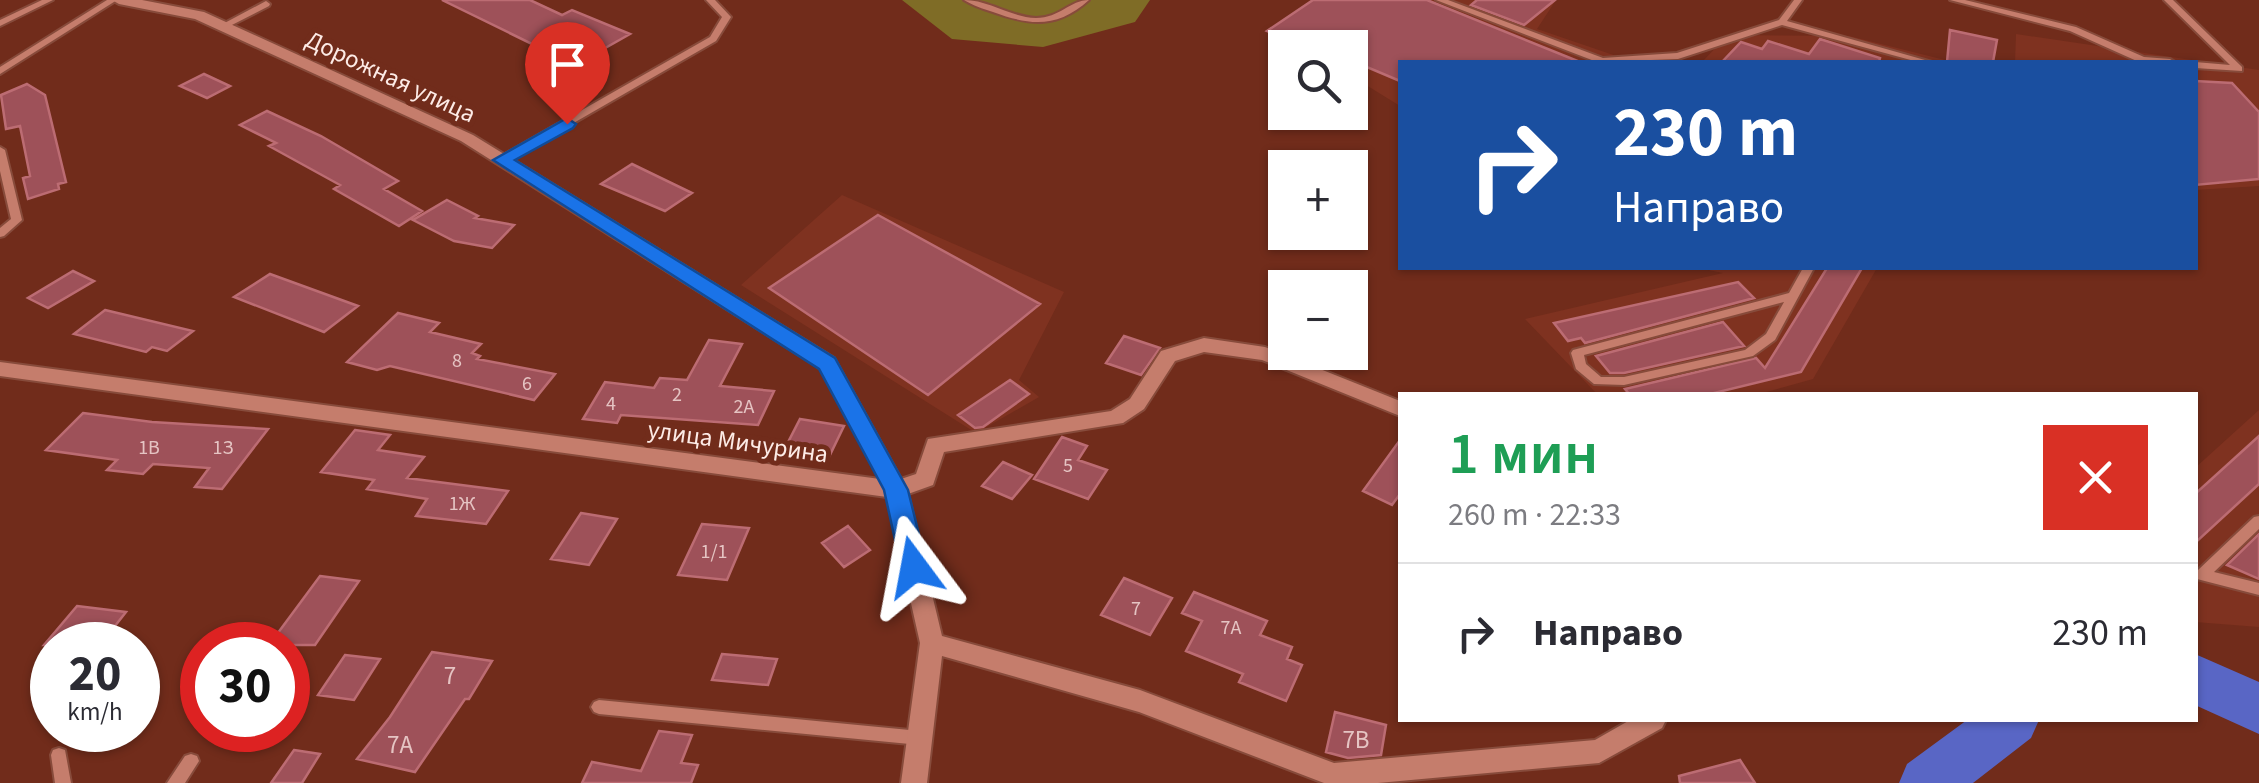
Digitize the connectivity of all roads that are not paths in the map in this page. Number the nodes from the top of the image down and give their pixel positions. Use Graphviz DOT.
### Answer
graph roads {
  1 [pos="49,0"];
  2 [pos="116,0"];
  3 [pos="710,0"];
  4 [pos="968,0"];
  5 [pos="1085,0"];
  6 [pos="1440,0"];
  7 [pos="1798,0"];
  8 [pos="1954,0"];
  9 [pos="2168,0"];
  10 [pos="266,4"];
  11 [pos="1782,22"];
  12 [pos="0,23"];
  13 [pos="223,26"];
  14 [pos="1599,60"];
  15 [pos="1617,60"];
  16 [pos="1920,60"];
  17 [pos="2142,60"];
  18 [pos="2198,65"];
  19 [pos="0,71"];
  20 [pos="0,150"];
  21 [pos="502,160"];
  22 [pos="0,234"];
  23 [pos="1807,270"];
  24 [pos="1792,296"];
  25 [pos="0,369"];
  26 [pos="1398,408"];
  27 [pos="896,490"];
  28 [pos="2259,520"];
  29 [pos="2259,589"];
  30 [pos="932,643"];
  31 [pos="599,707"];
  32 [pos="1650,722"];
  33 [pos="920,738"];
  34 [pos="58,755"];
  35 [pos="190,761"];
  36 [pos="62,783"];
  37 [pos="175,783"];
  38 [pos="914,783"];
  1 -- 12 [label="lane"];
  2 -- 13 [label="street, Дорожная улица"];
  2 -- 19 [label="lane"];
  3 -- 21 [label="lane"];
  4 -- 5 [label="lane"];
  6 -- 14 [label="lane"];
  7 -- 11 [label="lane"];
  8 -- 17 [label="lane"];
  9 -- 18 [label="lane"];
  10 -- 13 [label="lane"];
  11 -- 15 [label="lane"];
  11 -- 16 [label="lane"];
  13 -- 21 [label="street, Дорожная улица"];
  20 -- 22 [label="lane"];
  21 -- 27 [label="street, Дорожная улица"];
  23 -- 24 [label="lane"];
  24 -- 24 [label="lane"];
  25 -- 27 [label="street, улица Мичурина"];
  26 -- 27 [label="street"];
  27 -- 30 [label="street, Дорожная улица"];
  28 -- 29 [label="lane"];
  30 -- 32 [label="street"];
  30 -- 33 [label="street"];
  31 -- 33 [label="lane"];
  33 -- 38 [label="street"];
  34 -- 36 [label="lane"];
  35 -- 37 [label="lane"];
}
